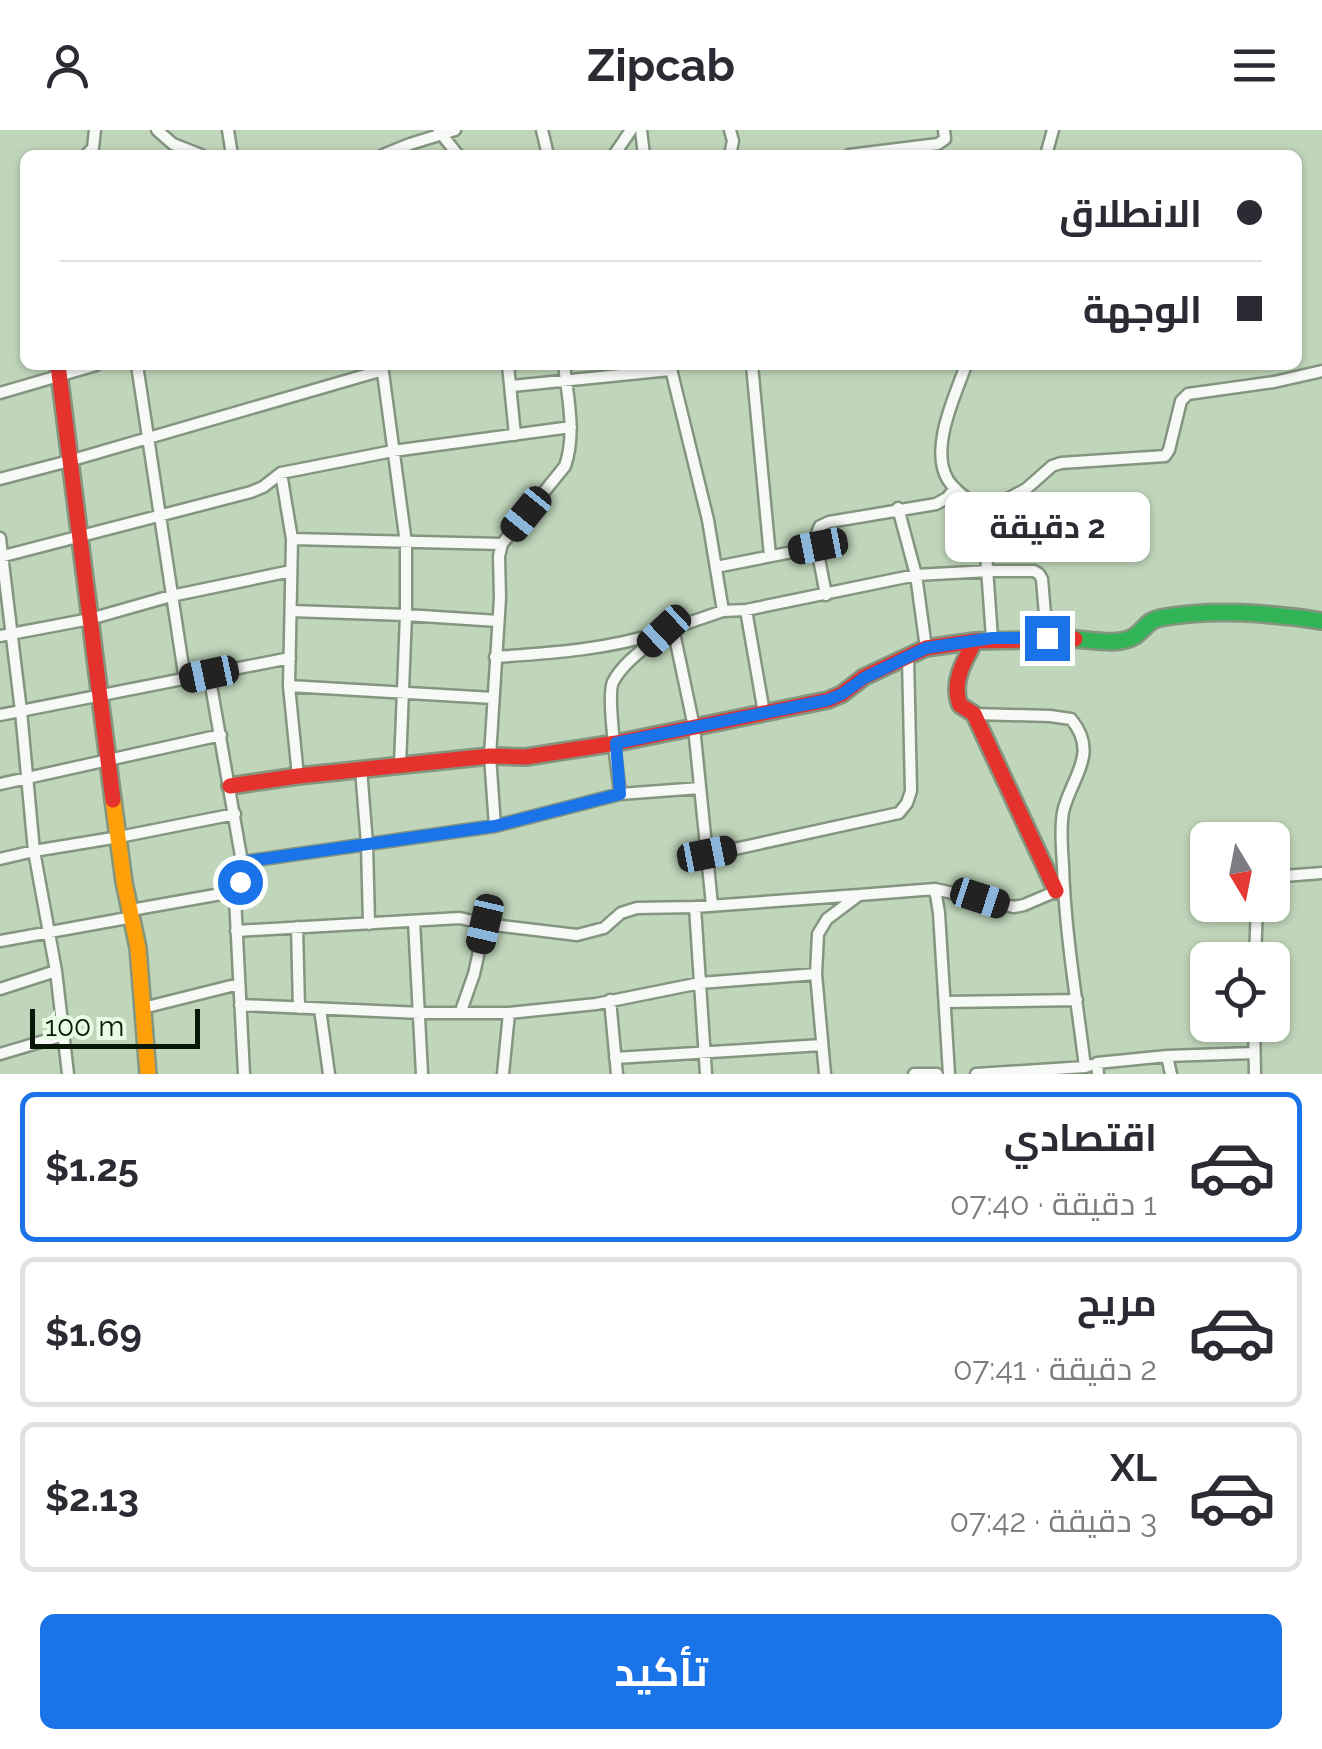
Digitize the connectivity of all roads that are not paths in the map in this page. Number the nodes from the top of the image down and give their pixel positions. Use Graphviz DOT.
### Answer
graph roads {
  1 [pos="157,130"];
  2 [pos="455,130"];
  3 [pos="944,130"];
  4 [pos="440,132"];
  5 [pos="182,150"];
  6 [pos="395,150"];
  7 [pos="889,150"];
  8 [pos="58,370"];
  9 [pos="138,370"];
  10 [pos="375,370"];
  11 [pos="382,370"];
  12 [pos="509,370"];
  13 [pos="565,370"];
  14 [pos="655,370"];
  15 [pos="670,370"];
  16 [pos="752,370"];
  17 [pos="964,370"];
  18 [pos="1322,371"];
  19 [pos="566,382"];
  20 [pos="512,386"];
  21 [pos="0,393"];
  22 [pos="570,427"];
  23 [pos="515,435"];
  24 [pos="148,438"];
  25 [pos="393,451"];
  26 [pos="70,461"];
  27 [pos="282,473"];
  28 [pos="0,479"];
  29 [pos="955,488"];
  30 [pos="898,508"];
  31 [pos="983,512"];
  32 [pos="160,515"];
  33 [pos="78,536"];
  34 [pos="0,538"];
  35 [pos="292,539"];
  36 [pos="406,543"];
  37 [pos="502,544"];
  38 [pos="818,546"];
  39 [pos="770,556"];
  40 [pos="1,557"];
  41 [pos="716,566"];
  42 [pos="989,570"];
  43 [pos="291,571"];
  44 [pos="916,575"];
  45 [pos="826,595"];
  46 [pos="172,596"];
  47 [pos="746,610"];
  48 [pos="291,611"];
  49 [pos="723,611"];
  50 [pos="406,615"];
  51 [pos="90,619"];
  52 [pos="498,621"];
  53 [pos="1322,621"];
  54 [pos="669,630"];
  55 [pos="6,635"];
  56 [pos="992,638"];
  57 [pos="1047,638"];
  58 [pos="975,640"];
  59 [pos="926,648"];
  60 [pos="908,657"];
  61 [pos="290,658"];
  62 [pos="495,658"];
  63 [pos="209,674"];
  64 [pos="185,680"];
  65 [pos="289,686"];
  66 [pos="402,691"];
  67 [pos="102,696"];
  68 [pos="493,698"];
  69 [pos="21,712"];
  70 [pos="764,713"];
  71 [pos="974,714"];
  72 [pos="0,716"];
  73 [pos="694,727"];
  74 [pos="221,735"];
  75 [pos="616,743"];
  76 [pos="490,756"];
  77 [pos="110,760"];
  78 [pos="400,765"];
  79 [pos="361,769"];
  80 [pos="298,776"];
  81 [pos="27,778"];
  82 [pos="0,784"];
  83 [pos="230,786"];
  84 [pos="700,788"];
  85 [pos="620,794"];
  86 [pos="235,814"];
  87 [pos="495,826"];
  88 [pos="119,837"];
  89 [pos="367,844"];
  90 [pos="34,851"];
  91 [pos="707,854"];
  92 [pos="0,859"];
  93 [pos="242,862"];
  94 [pos="1322,873"];
  95 [pos="1290,876"];
  96 [pos="936,889"];
  97 [pos="238,890"];
  98 [pos="1060,890"];
  99 [pos="859,895"];
  100 [pos="712,905"];
  101 [pos="695,907"];
  102 [pos="132,914"];
  103 [pos="414,921"];
  104 [pos="368,924"];
  105 [pos="485,924"];
  106 [pos="297,928"];
  107 [pos="236,931"];
  108 [pos="48,933"];
  109 [pos="0,942"];
  110 [pos="56,971"];
  111 [pos="816,974"];
  112 [pos="700,983"];
  113 [pos="239,984"];
  114 [pos="0,989"];
  115 [pos="610,1000"];
  116 [pos="1077,1000"];
  117 [pos="945,1002"];
  118 [pos="240,1005"];
  119 [pos="143,1008"];
  120 [pos="299,1008"];
  121 [pos="320,1009"];
  122 [pos="461,1011"];
  123 [pos="421,1013"];
  124 [pos="509,1013"];
  125 [pos="64,1034"];
  126 [pos="1253,1042"];
  127 [pos="822,1045"];
  128 [pos="705,1052"];
  129 [pos="1253,1053"];
  130 [pos="0,1054"];
  131 [pos="1167,1056"];
  132 [pos="616,1058"];
  133 [pos="1093,1068"];
  134 [pos="68,1074"];
  135 [pos="148,1074"];
  136 [pos="244,1074"];
  137 [pos="329,1074"];
  138 [pos="422,1074"];
  139 [pos="502,1074"];
  140 [pos="617,1074"];
  141 [pos="706,1074"];
  142 [pos="825,1074"];
  143 [pos="949,1074"];
  144 [pos="976,1074"];
  145 [pos="1171,1074"];
  146 [pos="1255,1074"];
  1 -- 5 [label="street"];
  2 -- 4 [label="street"];
  3 -- 7 [label="street"];
  4 -- 6 [label="street"];
  8 -- 21 [label="street"];
  8 -- 26 [label="street"];
  9 -- 24 [label="street"];
  10 -- 24 [label="street"];
  11 -- 25 [label="street"];
  12 -- 20 [label="street"];
  13 -- 19 [label="street"];
  14 -- 19 [label="street"];
  15 -- 41 [label="street"];
  16 -- 39 [label="street"];
  17 -- 29 [label="street"];
  18 -- 31 [label="street"];
  19 -- 20 [label="street"];
  19 -- 22 [label="street"];
  20 -- 23 [label="street"];
  22 -- 23 [label="street"];
  22 -- 37 [label="street"];
  23 -- 25 [label="street"];
  24 -- 26 [label="street"];
  24 -- 32 [label="street"];
  25 -- 27 [label="street"];
  25 -- 36 [label="street"];
  26 -- 28 [label="street"];
  26 -- 33 [label="street"];
  27 -- 32 [label="street"];
  27 -- 35 [label="street"];
  29 -- 30 [label="street"];
  29 -- 31 [label="street"];
  30 -- 38 [label="street"];
  30 -- 44 [label="street"];
  31 -- 42 [label="street"];
  32 -- 33 [label="street"];
  32 -- 46 [label="street"];
  33 -- 40 [label="street"];
  33 -- 51 [label="street"];
  34 -- 40 [label="street"];
  35 -- 36 [label="street"];
  35 -- 43 [label="street"];
  36 -- 37 [label="street"];
  36 -- 50 [label="street"];
  37 -- 52 [label="street"];
  38 -- 39 [label="street"];
  38 -- 45 [label="street"];
  39 -- 41 [label="street"];
  40 -- 55 [label="street"];
  41 -- 49 [label="street"];
  42 -- 44 [label="street"];
  42 -- 56 [label="street"];
  42 -- 57 [label="street"];
  43 -- 46 [label="street"];
  43 -- 48 [label="street"];
  44 -- 45 [label="street"];
  44 -- 59 [label="street"];
  45 -- 47 [label="street"];
  46 -- 51 [label="street"];
  46 -- 64 [label="street"];
  47 -- 49 [label="street"];
  47 -- 70 [label="street"];
  48 -- 50 [label="street"];
  48 -- 61 [label="street"];
  49 -- 54 [label="street"];
  50 -- 52 [label="street"];
  50 -- 66 [label="street"];
  51 -- 55 [label="street"];
  51 -- 67 [label="street"];
  52 -- 62 [label="street"];
  53 -- 57 [label="street"];
  54 -- 62 [label="street"];
  54 -- 73 [label="street"];
  54 -- 75 [label="street"];
  55 -- 69 [label="street"];
  56 -- 57 [label="street"];
  56 -- 58 [label="street"];
  58 -- 59 [label="street"];
  58 -- 71 [label="street"];
  59 -- 60 [label="street"];
  60 -- 70 [label="street"];
  60 -- 91 [label="street"];
  61 -- 63 [label="street"];
  61 -- 65 [label="street"];
  62 -- 68 [label="street"];
  63 -- 64 [label="street"];
  63 -- 74 [label="street"];
  64 -- 67 [label="street"];
  65 -- 66 [label="street"];
  65 -- 80 [label="street"];
  66 -- 68 [label="street"];
  66 -- 78 [label="street"];
  67 -- 69 [label="street"];
  67 -- 77 [label="street"];
  68 -- 76 [label="street"];
  69 -- 72 [label="street"];
  69 -- 81 [label="street"];
  70 -- 73 [label="street"];
  71 -- 98 [label="street"];
  71 -- 98 [label="street"];
  73 -- 75 [label="street"];
  73 -- 84 [label="street"];
  74 -- 77 [label="street"];
  74 -- 83 [label="street"];
  75 -- 76 [label="street"];
  75 -- 85 [label="street"];
  76 -- 78 [label="street"];
  76 -- 87 [label="street"];
  77 -- 81 [label="street"];
  77 -- 88 [label="street"];
  78 -- 79 [label="street"];
  79 -- 80 [label="street"];
  79 -- 89 [label="street"];
  80 -- 83 [label="street"];
  81 -- 82 [label="street"];
  81 -- 90 [label="street"];
  83 -- 86 [label="street"];
  84 -- 85 [label="street"];
  84 -- 91 [label="street"];
  85 -- 87 [label="street"];
  86 -- 88 [label="street"];
  86 -- 93 [label="street"];
  87 -- 89 [label="street"];
  88 -- 90 [label="street"];
  88 -- 102 [label="street"];
  89 -- 93 [label="street"];
  89 -- 104 [label="street"];
  90 -- 92 [label="street"];
  90 -- 108 [label="street"];
  91 -- 100 [label="street"];
  93 -- 97 [label="street"];
  94 -- 95 [label="street"];
  96 -- 98 [label="street"];
  96 -- 99 [label="street"];
  96 -- 117 [label="street"];
  97 -- 102 [label="street"];
  97 -- 107 [label="street"];
  98 -- 116 [label="street"];
  99 -- 100 [label="street"];
  99 -- 111 [label="street"];
  100 -- 101 [label="street"];
  101 -- 105 [label="street"];
  101 -- 112 [label="street"];
  102 -- 108 [label="street"];
  102 -- 119 [label="street"];
  103 -- 104 [label="street"];
  103 -- 105 [label="street"];
  103 -- 123 [label="street"];
  104 -- 106 [label="street"];
  105 -- 122 [label="street"];
  106 -- 107 [label="street"];
  106 -- 120 [label="street"];
  107 -- 113 [label="street"];
  108 -- 109 [label="street"];
  108 -- 110 [label="street"];
  110 -- 114 [label="street"];
  110 -- 125 [label="street"];
  111 -- 112 [label="street"];
  111 -- 127 [label="street"];
  112 -- 115 [label="street"];
  112 -- 128 [label="street"];
  113 -- 118 [label="street"];
  113 -- 119 [label="street"];
  115 -- 124 [label="street"];
  115 -- 132 [label="street"];
  116 -- 117 [label="street"];
  116 -- 133 [label="street"];
  117 -- 143 [label="street"];
  118 -- 120 [label="street"];
  118 -- 136 [label="street"];
  119 -- 135 [label="street"];
  120 -- 121 [label="street"];
  121 -- 123 [label="street"];
  121 -- 137 [label="street"];
  122 -- 123 [label="street"];
  122 -- 124 [label="street"];
  123 -- 138 [label="street"];
  124 -- 139 [label="street"];
  125 -- 130 [label="street"];
  125 -- 134 [label="street"];
  126 -- 129 [label="street"];
  127 -- 128 [label="street"];
  127 -- 142 [label="street"];
  128 -- 132 [label="street"];
  128 -- 141 [label="street"];
  129 -- 131 [label="street"];
  129 -- 146 [label="street"];
  131 -- 133 [label="street"];
  131 -- 145 [label="street"];
  132 -- 140 [label="street"];
  133 -- 144 [label="street"];
}
